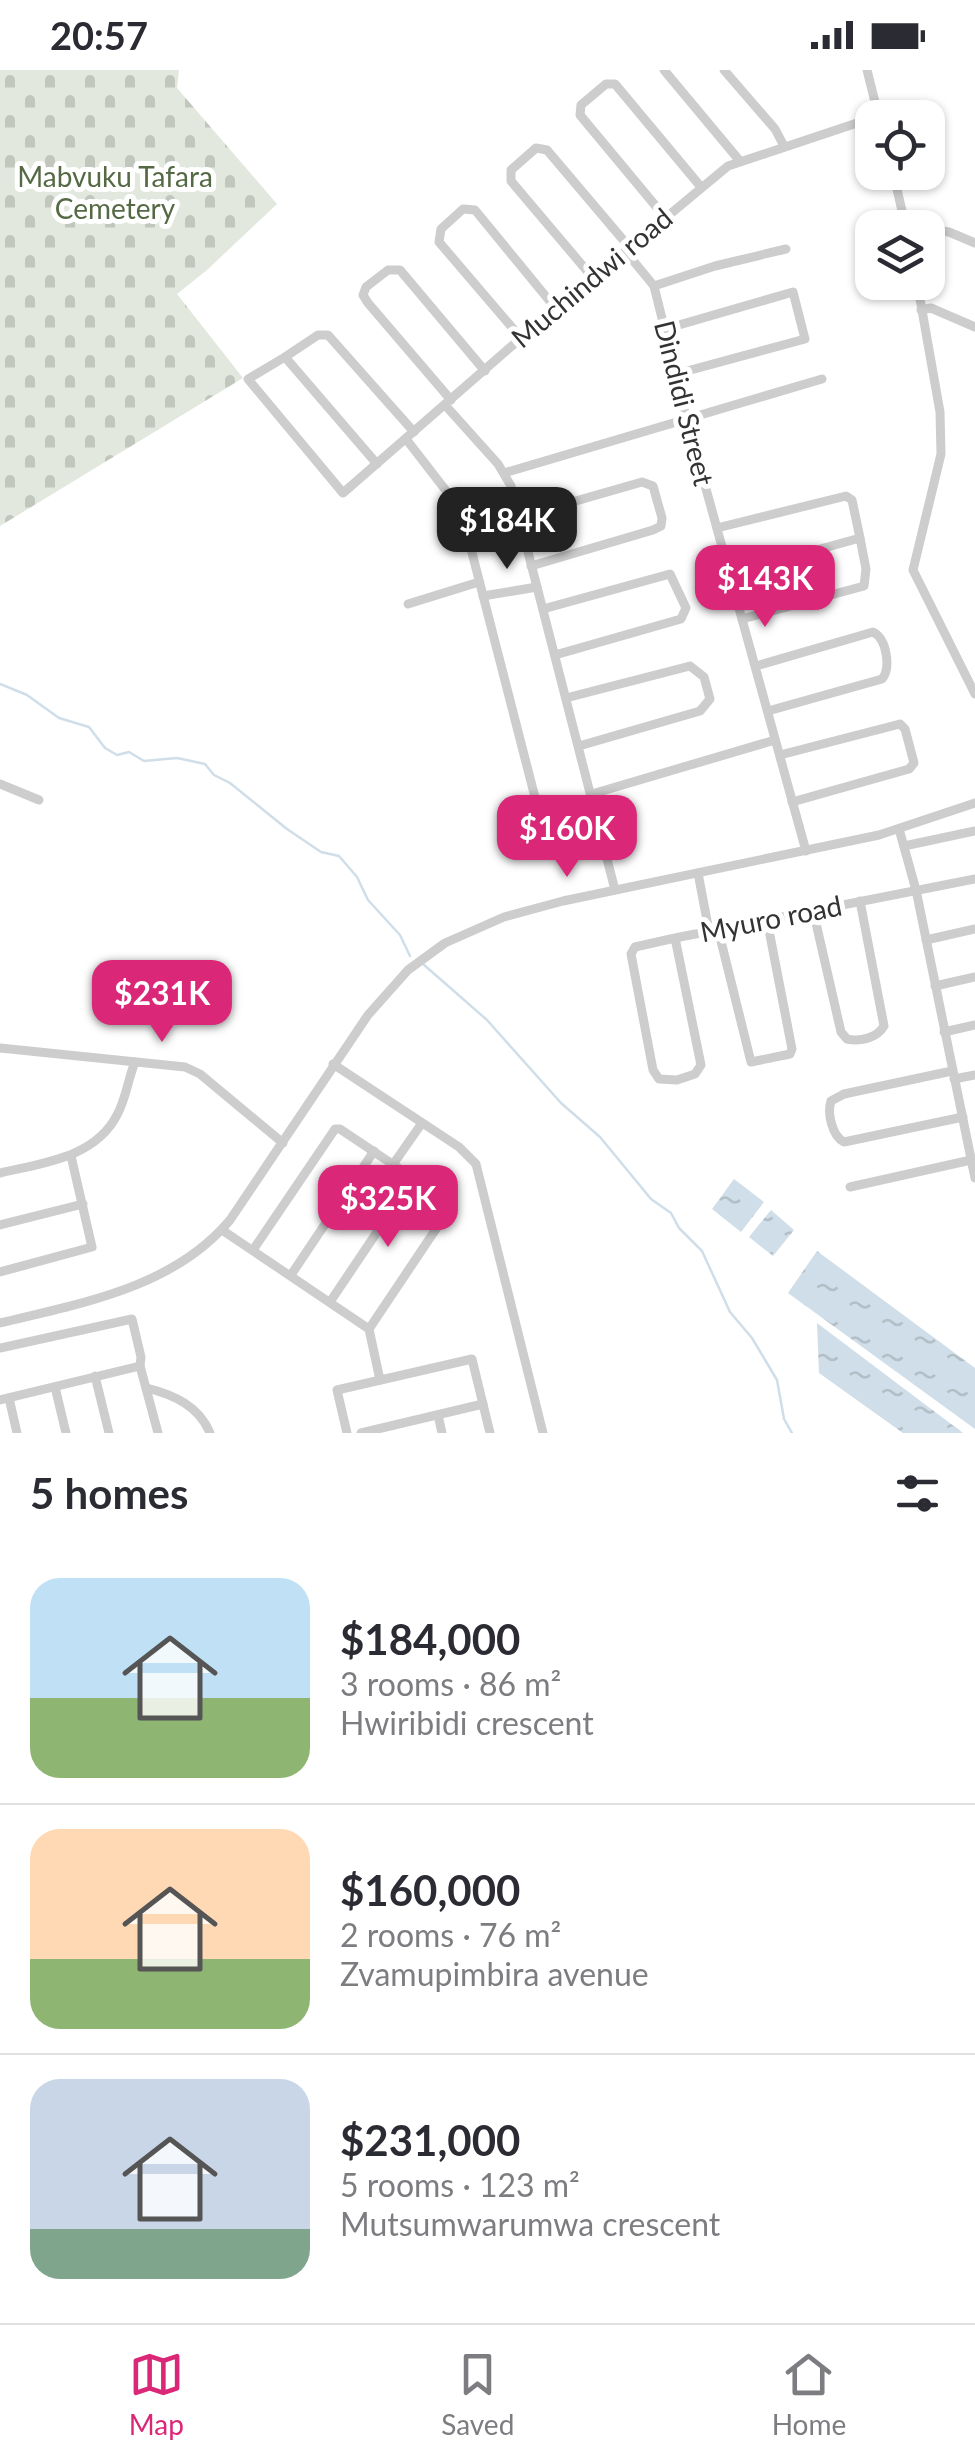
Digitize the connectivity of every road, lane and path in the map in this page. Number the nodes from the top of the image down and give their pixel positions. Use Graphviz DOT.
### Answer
graph roads {
  1 [pos="664,70"];
  2 [pos="724,70"];
  3 [pos="867,70"];
  4 [pos="873,100"];
  5 [pos="855,124"];
  6 [pos="784,146"];
  7 [pos="739,160"];
  8 [pos="701,188"];
  9 [pos="664,216"];
  10 [pos="945,232"];
  11 [pos="975,243"];
  12 [pos="786,249"];
  13 [pos="628,250"];
  14 [pos="593,278"];
  15 [pos="654,286"];
  16 [pos="920,300"];
  17 [pos="557,310"];
  18 [pos="922,310"];
  19 [pos="975,327"];
  20 [pos="665,329"];
  21 [pos="521,338"];
  22 [pos="285,357"];
  23 [pos="484,371"];
  24 [pos="676,374"];
  25 [pos="822,380"];
  26 [pos="448,402"];
  27 [pos="687,420"];
  28 [pos="410,436"];
  29 [pos="377,464"];
  30 [pos="504,472"];
  31 [pos="520,517"];
  32 [pos="717,528"];
  33 [pos="860,538"];
  34 [pos="532,566"];
  35 [pos="730,574"];
  36 [pos="479,582"];
  37 [pos="537,587"];
  38 [pos="483,596"];
  39 [pos="408,604"];
  40 [pos="543,609"];
  41 [pos="742,618"];
  42 [pos="556,655"];
  43 [pos="756,666"];
  44 [pos="975,694"];
  45 [pos="566,698"];
  46 [pos="768,711"];
  47 [pos="775,740"];
  48 [pos="580,746"];
  49 [pos="780,755"];
  50 [pos="0,784"];
  51 [pos="592,794"];
  52 [pos="38,800"];
  53 [pos="792,802"];
  54 [pos="975,804"];
  55 [pos="538,809"];
  56 [pos="900,829"];
  57 [pos="975,831"];
  58 [pos="904,846"];
  59 [pos="806,851"];
  60 [pos="698,874"];
  61 [pos="975,879"];
  62 [pos="616,890"];
  63 [pos="916,890"];
  64 [pos="860,902"];
  65 [pos="814,910"];
  66 [pos="766,920"];
  67 [pos="975,929"];
  68 [pos="714,930"];
  69 [pos="675,938"];
  70 [pos="926,940"];
  71 [pos="975,977"];
  72 [pos="935,986"];
  73 [pos="975,1025"];
  74 [pos="944,1032"];
  75 [pos="0,1048"];
  76 [pos="135,1062"];
  77 [pos="333,1064"];
  78 [pos="975,1074"];
  79 [pos="953,1075"];
  80 [pos="967,1122"];
  81 [pos="422,1123"];
  82 [pos="283,1143"];
  83 [pos="374,1152"];
  84 [pos="71,1156"];
  85 [pos="971,1160"];
  86 [pos="394,1163"];
  87 [pos="1,1170"];
  88 [pos="975,1174"];
  89 [pos="414,1177"];
  90 [pos="850,1187"];
  91 [pos="83,1204"];
  92 [pos="0,1224"];
  93 [pos="222,1230"];
  94 [pos="252,1250"];
  95 [pos="0,1272"];
  96 [pos="291,1275"];
  97 [pos="330,1302"];
  98 [pos="0,1324"];
  99 [pos="369,1329"];
  100 [pos="0,1348"];
  101 [pos="140,1366"];
  102 [pos="95,1376"];
  103 [pos="380,1380"];
  104 [pos="55,1388"];
  105 [pos="147,1388"];
  106 [pos="4,1399"];
  107 [pos="482,1404"];
  108 [pos="438,1415"];
  109 [pos="391,1429"];
  110 [pos="18,1433"];
  111 [pos="66,1433"];
  112 [pos="109,1433"];
  113 [pos="158,1433"];
  114 [pos="210,1433"];
  115 [pos="347,1433"];
  116 [pos="361,1433"];
  117 [pos="442,1433"];
  118 [pos="490,1433"];
  119 [pos="543,1433"];
  1 -- 7 [label="street"];
  2 -- 6 [label="street"];
  3 -- 4 [label="street"];
  5 -- 6 [label="street, Muchindwi road"];
  6 -- 7 [label="street, Muchindwi road"];
  7 -- 8 [label="street, Muchindwi road"];
  8 -- 9 [label="street, Muchindwi road"];
  8 -- 9 [label="street"];
  9 -- 13 [label="street, Muchindwi road"];
  10 -- 11 [label="street"];
  12 -- 15 [label="street"];
  13 -- 14 [label="street, Muchindwi road"];
  13 -- 14 [label="street, Dindidi Street"];
  13 -- 15 [label="street, Dindidi Street"];
  14 -- 17 [label="street, Muchindwi road"];
  15 -- 20 [label="street, Dindidi Street"];
  16 -- 18 [label="street"];
  17 -- 21 [label="street, Muchindwi road"];
  17 -- 21 [label="street"];
  18 -- 19 [label="street"];
  18 -- 44 [label="street"];
  20 -- 24 [label="street, Dindidi Street"];
  20 -- 24 [label="street"];
  21 -- 23 [label="street, Muchindwi road"];
  22 -- 28 [label="street"];
  22 -- 29 [label="street"];
  22 -- 29 [label="street, Muchindwi road"];
  23 -- 26 [label="street, Muchindwi road"];
  23 -- 26 [label="street"];
  24 -- 27 [label="street, Dindidi Street"];
  25 -- 27 [label="street"];
  26 -- 28 [label="street, Muchindwi road"];
  26 -- 30 [label="street"];
  27 -- 30 [label="street"];
  27 -- 32 [label="street, Dindidi Street"];
  28 -- 29 [label="street, Muchindwi road"];
  28 -- 36 [label="street"];
  30 -- 31 [label="street"];
  31 -- 34 [label="street"];
  31 -- 34 [label="street"];
  32 -- 33 [label="street"];
  32 -- 35 [label="street, Dindidi Street"];
  33 -- 35 [label="street"];
  33 -- 41 [label="street"];
  34 -- 37 [label="street"];
  35 -- 41 [label="street, Dindidi Street"];
  36 -- 38 [label="street"];
  36 -- 39 [label="street"];
  37 -- 38 [label="street"];
  37 -- 40 [label="street"];
  38 -- 55 [label="street"];
  40 -- 42 [label="street"];
  40 -- 42 [label="street"];
  41 -- 43 [label="street, Dindidi Street"];
  42 -- 45 [label="street"];
  43 -- 46 [label="street, Dindidi Street"];
  43 -- 46 [label="street"];
  45 -- 48 [label="street"];
  45 -- 48 [label="street"];
  46 -- 47 [label="street, Dindidi Street"];
  47 -- 49 [label="street, Dindidi Street"];
  47 -- 51 [label="street"];
  48 -- 51 [label="street"];
  49 -- 53 [label="street, Dindidi Street"];
  49 -- 53 [label="street"];
  50 -- 52 [label="street"];
  51 -- 62 [label="street"];
  53 -- 59 [label="street, Dindidi Street"];
  54 -- 56 [label="street"];
  56 -- 58 [label="street"];
  56 -- 59 [label="street"];
  57 -- 58 [label="street"];
  58 -- 63 [label="street"];
  59 -- 60 [label="street"];
  60 -- 62 [label="street"];
  60 -- 68 [label="street"];
  61 -- 63 [label="street, Myuro road"];
  62 -- 77 [label="street"];
  63 -- 64 [label="street, Myuro road"];
  63 -- 70 [label="street"];
  64 -- 65 [label="street, Myuro road"];
  64 -- 65 [label="street"];
  65 -- 66 [label="street, Myuro road"];
  66 -- 68 [label="street, Myuro road"];
  66 -- 68 [label="street"];
  67 -- 70 [label="street"];
  68 -- 69 [label="street, Myuro road"];
  69 -- 69 [label="street, Myuro road"];
  70 -- 72 [label="street"];
  71 -- 72 [label="street"];
  72 -- 74 [label="street"];
  73 -- 74 [label="street"];
  74 -- 79 [label="street"];
  75 -- 76 [label="street"];
  76 -- 82 [label="street"];
  76 -- 84 [label="street"];
  77 -- 81 [label="street"];
  77 -- 82 [label="street"];
  78 -- 79 [label="street"];
  79 -- 80 [label="street"];
  79 -- 80 [label="street"];
  80 -- 85 [label="street"];
  81 -- 86 [label="street"];
  81 -- 119 [label="street"];
  82 -- 93 [label="street"];
  83 -- 86 [label="street"];
  83 -- 94 [label="street"];
  83 -- 96 [label="street"];
  84 -- 87 [label="street"];
  84 -- 91 [label="street"];
  85 -- 88 [label="street"];
  85 -- 90 [label="street"];
  86 -- 89 [label="street"];
  89 -- 97 [label="street"];
  89 -- 99 [label="street"];
  91 -- 92 [label="street"];
  91 -- 95 [label="street"];
  93 -- 94 [label="street"];
  93 -- 98 [label="street"];
  94 -- 96 [label="street"];
  96 -- 97 [label="street"];
  97 -- 99 [label="street"];
  99 -- 103 [label="street"];
  100 -- 101 [label="street"];
  101 -- 102 [label="street"];
  101 -- 105 [label="street"];
  102 -- 104 [label="street"];
  102 -- 112 [label="street"];
  103 -- 107 [label="street"];
  103 -- 115 [label="street"];
  104 -- 106 [label="street"];
  104 -- 111 [label="street"];
  105 -- 113 [label="street"];
  105 -- 114 [label="street"];
  106 -- 110 [label="street"];
  107 -- 108 [label="street"];
  107 -- 118 [label="street"];
  108 -- 109 [label="street"];
  108 -- 117 [label="street"];
  109 -- 116 [label="street"];
}
